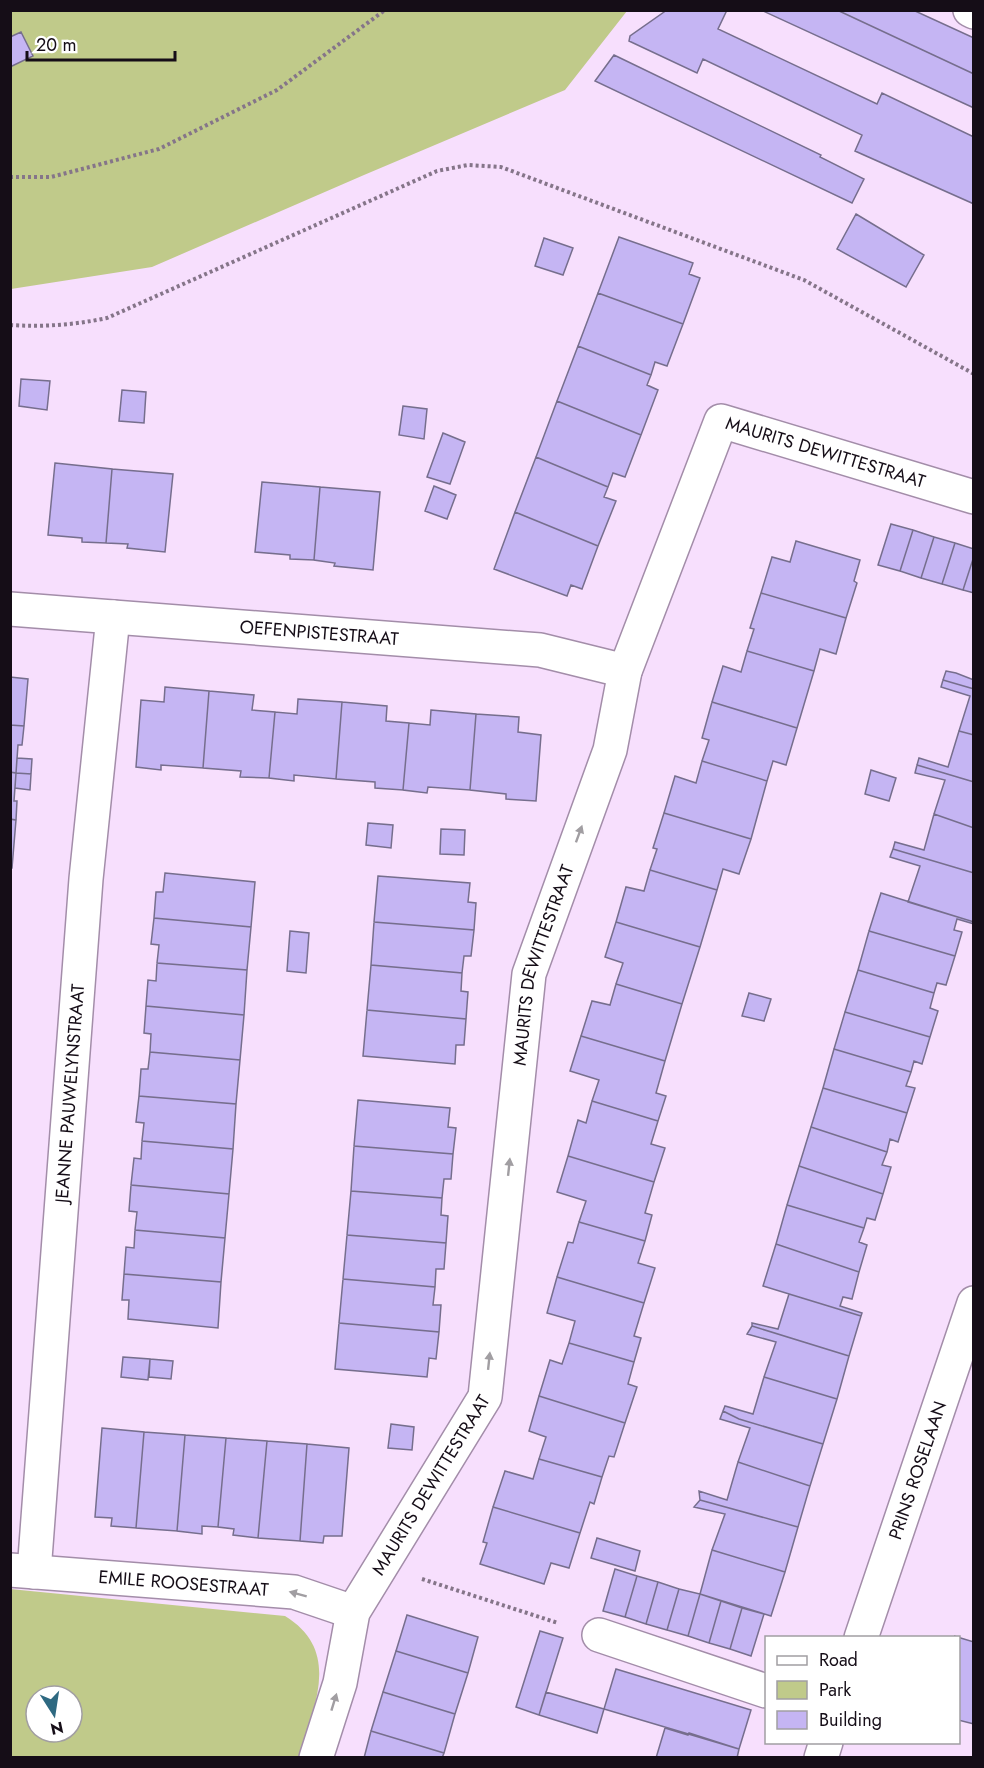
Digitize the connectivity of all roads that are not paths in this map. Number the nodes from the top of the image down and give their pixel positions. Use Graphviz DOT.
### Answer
graph roads {
  1 [pos="974,497"];
  2 [pos="10,609"];
  3 [pos="113,617"];
  4 [pos="625,671"];
  5 [pos="974,1303"];
  6 [pos="22,1571"];
  7 [pos="353,1612"];
  8 [pos="599,1635"];
  9 [pos="862,1636"];
  10 [pos="765,1691"];
  11 [pos="316,1758"];
  1 -- 4 [label="street, MAURITS DEWITTESTRAAT"];
  2 -- 3 [label="street, OEFENPISTESTRAAT"];
  3 -- 4 [label="street, OEFENPISTESTRAAT"];
  3 -- 6 [label="street, JEANNE PAUWELYNSTRAAT"];
  7 -- 4 [label="street, MAURITS DEWITTESTRAAT, one-way"];
  5 -- 9 [label="street, PRINS ROSELAAN"];
  7 -- 6 [label="street, EMILE ROOSESTRAAT, one-way"];
  11 -- 7 [label="street, MAURITS DEWITTESTRAAT, one-way"];
  8 -- 10 [label="street"];
}
